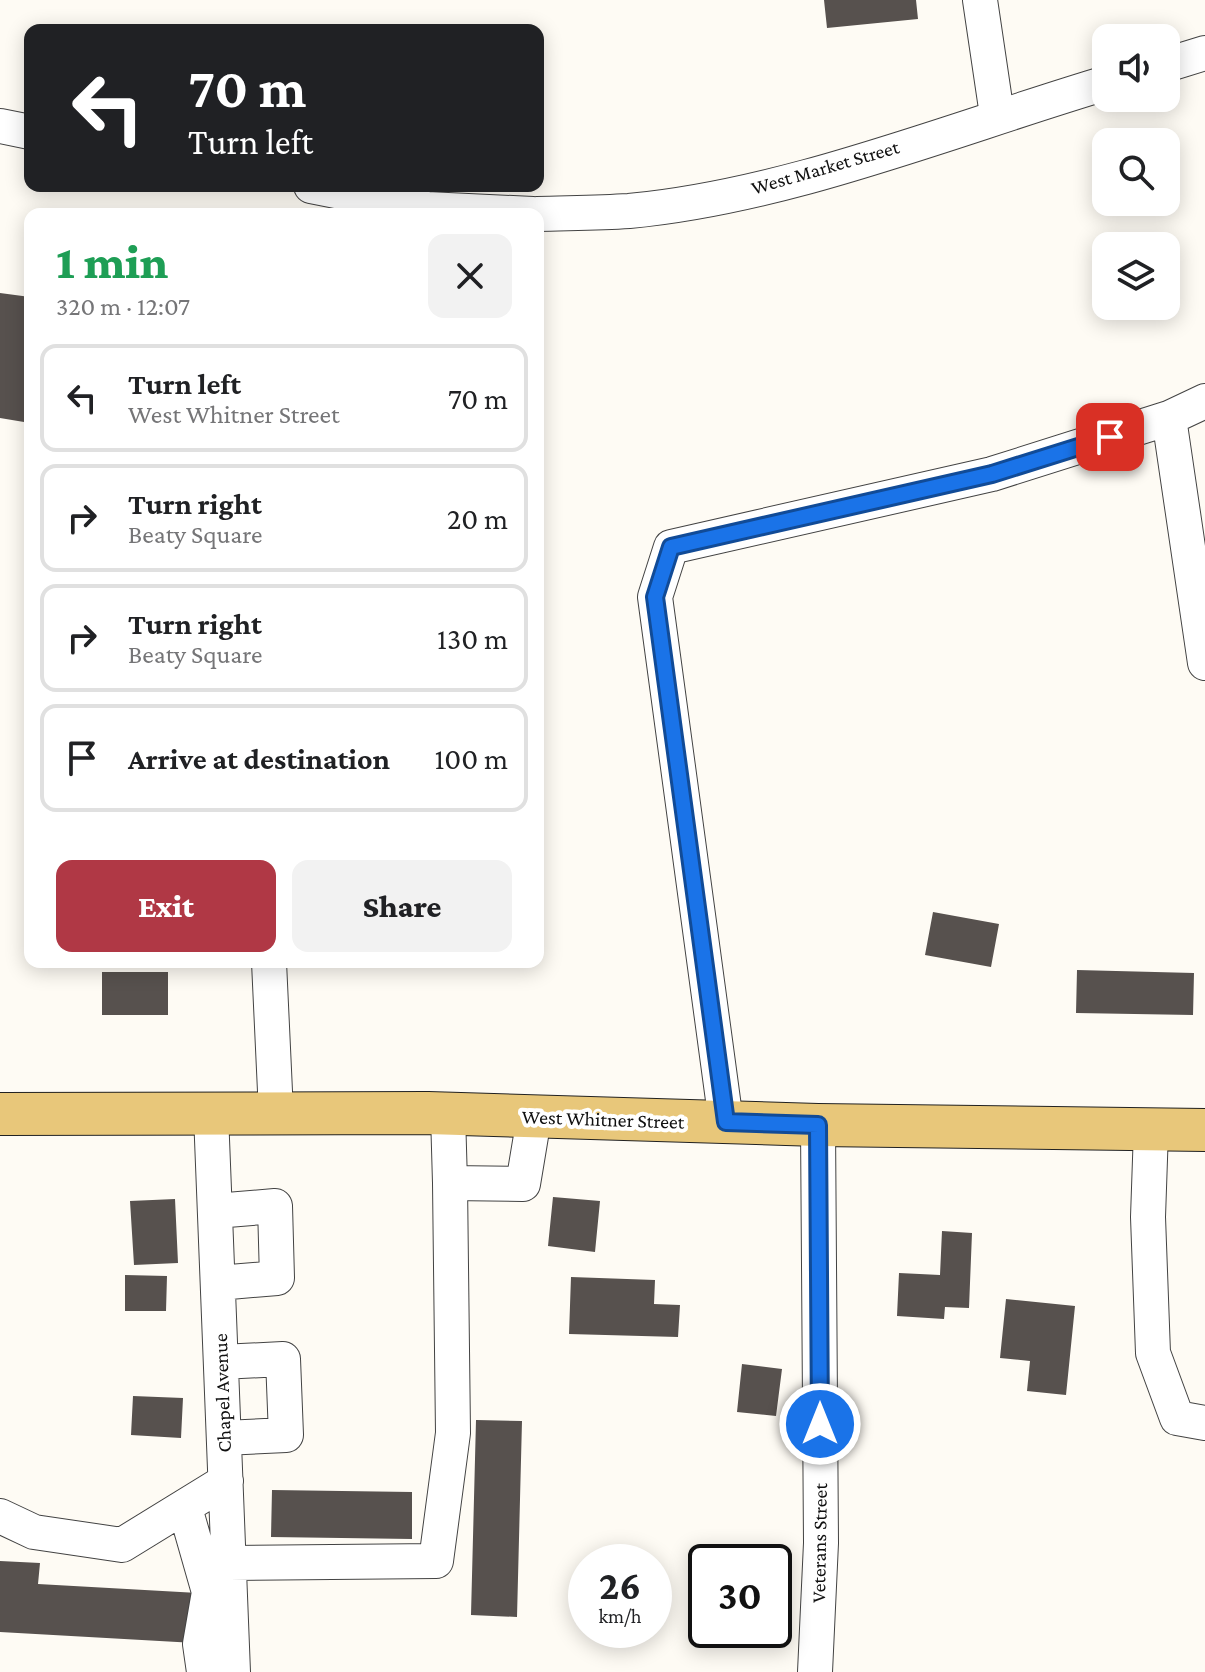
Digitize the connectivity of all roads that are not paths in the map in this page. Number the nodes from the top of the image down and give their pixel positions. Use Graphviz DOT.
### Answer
graph roads {
  1 [pos="980,0"];
  2 [pos="1205,53"];
  3 [pos="1180,61"];
  4 [pos="1092,87"];
  5 [pos="997,115"];
  6 [pos="0,126"];
  7 [pos="24,131"];
  8 [pos="339,192"];
  9 [pos="413,208"];
  10 [pos="544,214"];
  11 [pos="1205,401"];
  12 [pos="1169,418"];
  13 [pos="1205,663"];
  14 [pos="269,968"];
  15 [pos="276,1113"];
  16 [pos="0,1114"];
  17 [pos="211,1114"];
  18 [pos="448,1114"];
  19 [pos="534,1118"];
  20 [pos="726,1122"];
  21 [pos="818,1125"];
  22 [pos="1151,1130"];
  23 [pos="1205,1130"];
  24 [pos="450,1183"];
  25 [pos="215,1211"];
  26 [pos="218,1283"];
  27 [pos="221,1362"];
  28 [pos="1205,1423"];
  29 [pos="224,1438"];
  30 [pos="226,1481"];
  31 [pos="185,1508"];
  32 [pos="0,1516"];
  33 [pos="229,1563"];
  34 [pos="220,1596"];
  35 [pos="204,1672"];
  36 [pos="233,1672"];
  37 [pos="815,1672"];
  1 -- 5 [label="street"];
  2 -- 3 [label="street"];
  4 -- 5 [label="street, West Market Street"];
  5 -- 10 [label="street, West Market Street"];
  6 -- 7 [label="street"];
  8 -- 9 [label="street, West Market Street"];
  11 -- 12 [label="street"];
  12 -- 13 [label="street"];
  12 -- 20 [label="street"];
  14 -- 15 [label="street"];
  15 -- 17 [label="main road, West Whitner Street"];
  15 -- 18 [label="main road, West Whitner Street"];
  16 -- 17 [label="main road, West Whitner Street"];
  17 -- 25 [label="street, Chapel Avenue"];
  18 -- 19 [label="main road, West Whitner Street"];
  18 -- 24 [label="street"];
  19 -- 20 [label="main road, West Whitner Street"];
  19 -- 24 [label="street"];
  20 -- 21 [label="main road, West Whitner Street"];
  21 -- 22 [label="main road, West Whitner Street"];
  21 -- 37 [label="street, Veterans Street"];
  22 -- 23 [label="main road, West Whitner Street"];
  22 -- 28 [label="street"];
  24 -- 33 [label="street"];
  25 -- 26 [label="street, Chapel Avenue"];
  25 -- 26 [label="street"];
  26 -- 27 [label="street, Chapel Avenue"];
  27 -- 29 [label="street, Chapel Avenue"];
  27 -- 29 [label="street"];
  29 -- 30 [label="street, Chapel Avenue"];
  30 -- 31 [label="street"];
  30 -- 33 [label="street, Chapel Avenue"];
  31 -- 32 [label="street"];
  31 -- 34 [label="street"];
  33 -- 34 [label="street, Chapel Avenue"];
  34 -- 35 [label="street"];
  34 -- 36 [label="street, Chapel Avenue"];
}
